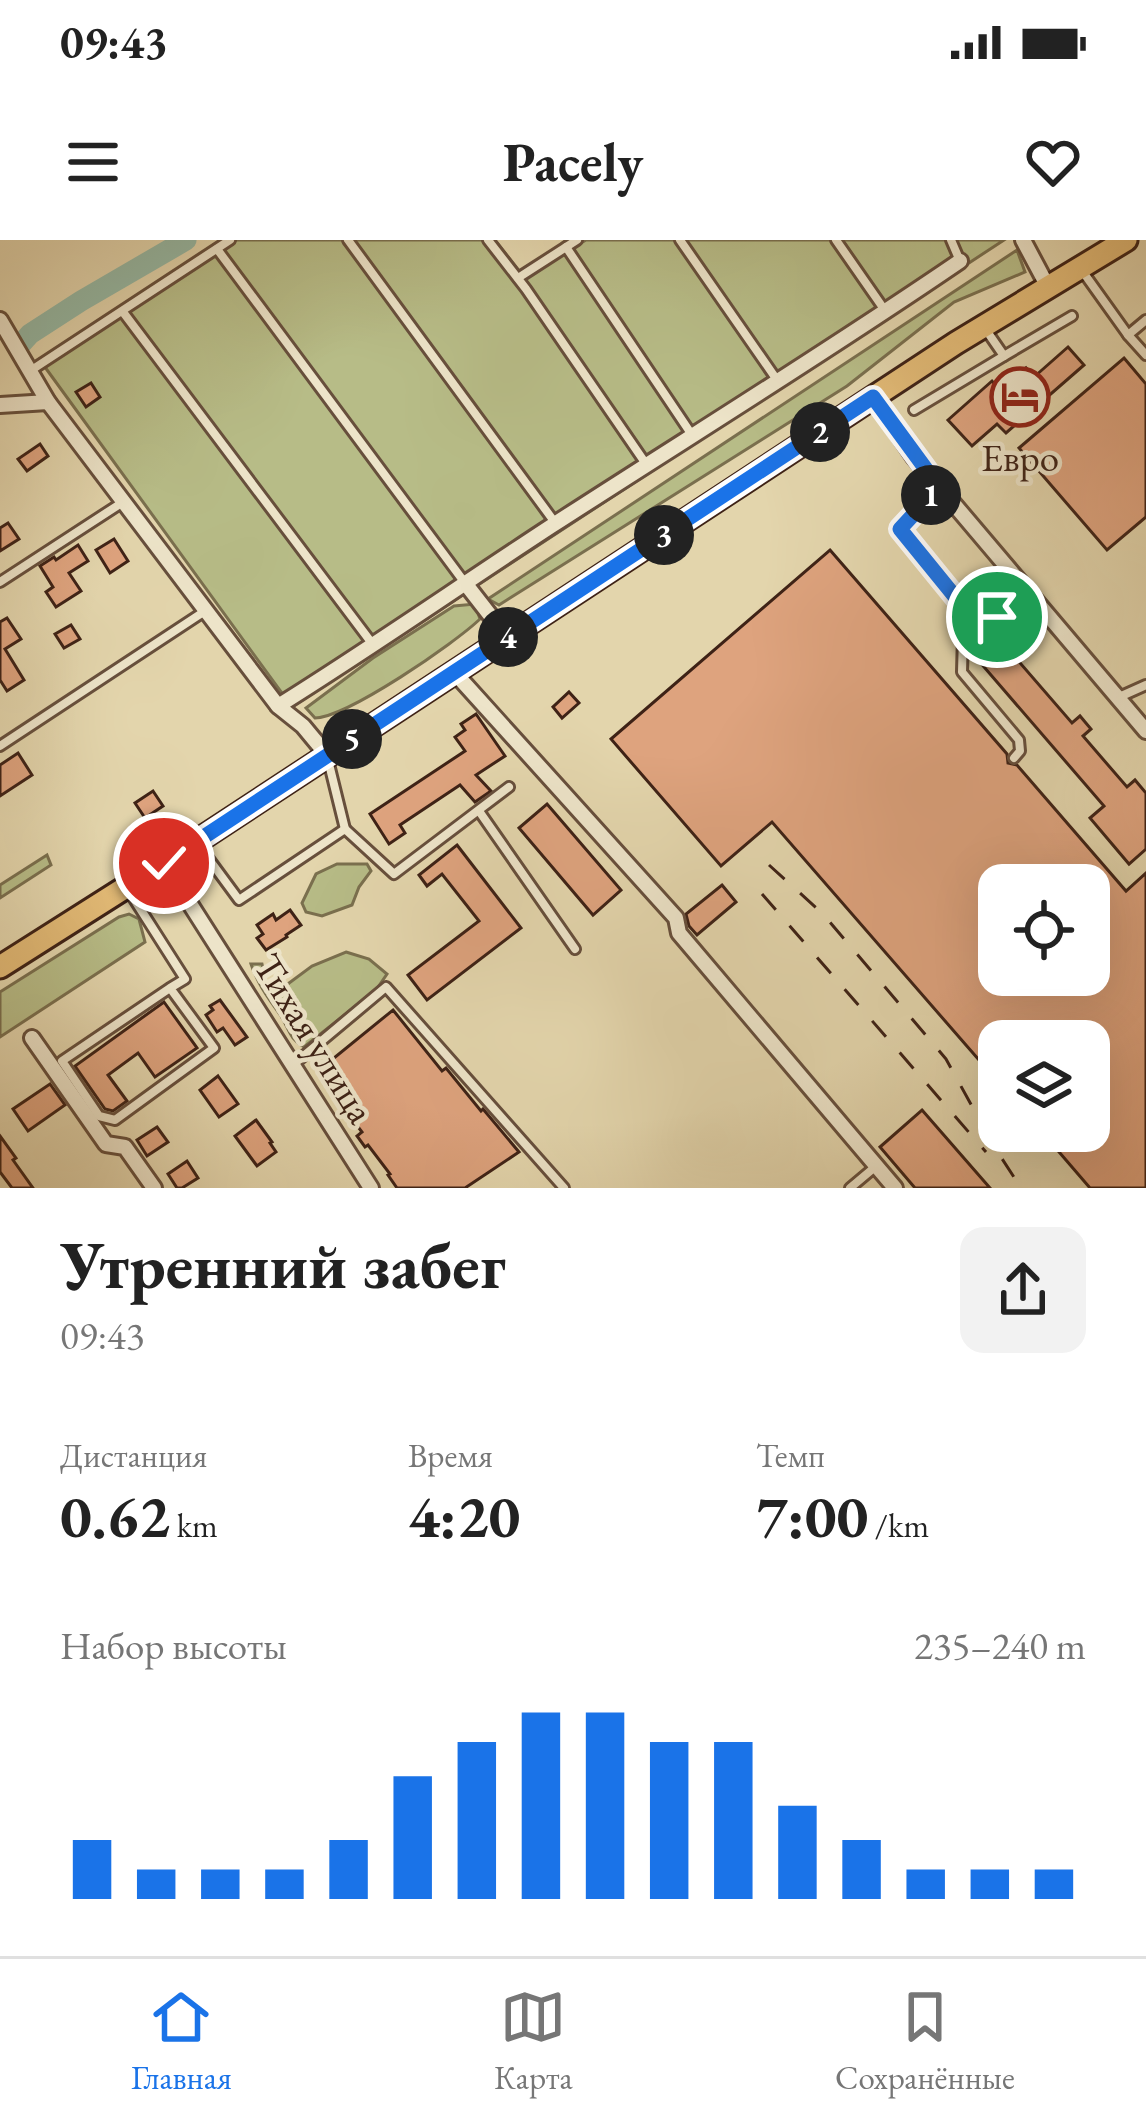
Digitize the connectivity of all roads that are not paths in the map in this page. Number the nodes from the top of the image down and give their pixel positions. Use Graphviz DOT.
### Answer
graph roads {
  1 [pos="230,240"];
  2 [pos="348,240"];
  3 [pos="488,240"];
  4 [pos="577,240"];
  5 [pos="680,240"];
  6 [pos="836,240"];
  7 [pos="951,240"];
  8 [pos="1024,240"];
  9 [pos="1126,240"];
  10 [pos="566,247"];
  11 [pos="217,249"];
  12 [pos="960,261"];
  13 [pos="1080,268"];
  14 [pos="518,278"];
  15 [pos="1048,287"];
  16 [pos="123,312"];
  17 [pos="886,312"];
  18 [pos="1072,316"];
  19 [pos="0,320"];
  20 [pos="1146,320"];
  21 [pos="983,326"];
  22 [pos="1128,335"];
  23 [pos="1146,355"];
  24 [pos="1004,356"];
  25 [pos="28,372"];
  26 [pos="777,380"];
  27 [pos="873,397"];
  28 [pos="48,402"];
  29 [pos="0,405"];
  30 [pos="914,410"];
  31 [pos="692,435"];
  32 [pos="646,466"];
  33 [pos="939,487"];
  34 [pos="124,502"];
  35 [pos="556,524"];
  36 [pos="0,582"];
  37 [pos="465,584"];
  38 [pos="1029,593"];
  39 [pos="207,610"];
  40 [pos="974,620"];
  41 [pos="507,637"];
  42 [pos="374,646"];
  43 [pos="454,672"];
  44 [pos="1146,685"];
  45 [pos="1117,698"];
  46 [pos="278,706"];
  47 [pos="1146,731"];
  48 [pos="0,746"];
  49 [pos="327,755"];
  50 [pos="1014,758"];
  51 [pos="508,787"];
  52 [pos="479,811"];
  53 [pos="346,829"];
  54 [pos="196,842"];
  55 [pos="164,863"];
  56 [pos="126,886"];
  57 [pos="575,949"];
  58 [pos="0,967"];
  59 [pos="170,988"];
  60 [pos="32,1038"];
  61 [pos="291,1066"];
  62 [pos="876,1166"];
  63 [pos="154,1188"];
  64 [pos="371,1188"];
  65 [pos="564,1188"];
  66 [pos="850,1188"];
  67 [pos="895,1188"];
  1 -- 11 [label="lane"];
  2 -- 35 [label="lane"];
  3 -- 14 [label="lane"];
  4 -- 10 [label="lane"];
  5 -- 26 [label="lane"];
  6 -- 17 [label="lane"];
  7 -- 12 [label="lane"];
  8 -- 15 [label="street"];
  9 -- 13 [label="main road"];
  10 -- 14 [label="lane"];
  10 -- 31 [label="lane"];
  11 -- 16 [label="lane"];
  11 -- 37 [label="lane"];
  12 -- 17 [label="street"];
  13 -- 15 [label="main road"];
  13 -- 22 [label="lane"];
  14 -- 32 [label="lane"];
  15 -- 21 [label="main road"];
  16 -- 25 [label="lane"];
  16 -- 42 [label="lane"];
  17 -- 26 [label="street"];
  18 -- 24 [label="lane"];
  19 -- 25 [label="street"];
  20 -- 22 [label="lane"];
  21 -- 24 [label="lane"];
  21 -- 27 [label="main road"];
  22 -- 23 [label="lane"];
  24 -- 30 [label="lane"];
  25 -- 28 [label="street"];
  26 -- 31 [label="street"];
  27 -- 33 [label="street"];
  27 -- 41 [label="main road"];
  28 -- 29 [label="street"];
  28 -- 34 [label="street"];
  31 -- 32 [label="street"];
  32 -- 35 [label="street"];
  33 -- 38 [label="street"];
  33 -- 40 [label="lane"];
  34 -- 36 [label="lane"];
  34 -- 39 [label="street"];
  35 -- 37 [label="street"];
  37 -- 41 [label="street"];
  37 -- 42 [label="street"];
  38 -- 40 [label="lane"];
  38 -- 45 [label="street"];
  39 -- 46 [label="street"];
  39 -- 48 [label="lane"];
  40 -- 50 [label="lane"];
  41 -- 43 [label="main road"];
  42 -- 46 [label="street"];
  43 -- 49 [label="main road"];
  43 -- 62 [label="street"];
  44 -- 45 [label="lane"];
  45 -- 47 [label="street"];
  46 -- 49 [label="street"];
  49 -- 53 [label="lane"];
  49 -- 54 [label="main road"];
  51 -- 52 [label="lane"];
  52 -- 53 [label="lane"];
  52 -- 57 [label="lane"];
  53 -- 54 [label="lane"];
  54 -- 55 [label="main road"];
  55 -- 56 [label="main road"];
  55 -- 61 [label="street, Тихая улица"];
  56 -- 58 [label="main road"];
  56 -- 59 [label="lane"];
  59 -- 59 [label="lane"];
  60 -- 63 [label="street"];
  61 -- 64 [label="street, Тихая улица"];
  61 -- 65 [label="lane"];
  62 -- 66 [label="lane"];
  62 -- 67 [label="street"];
}
